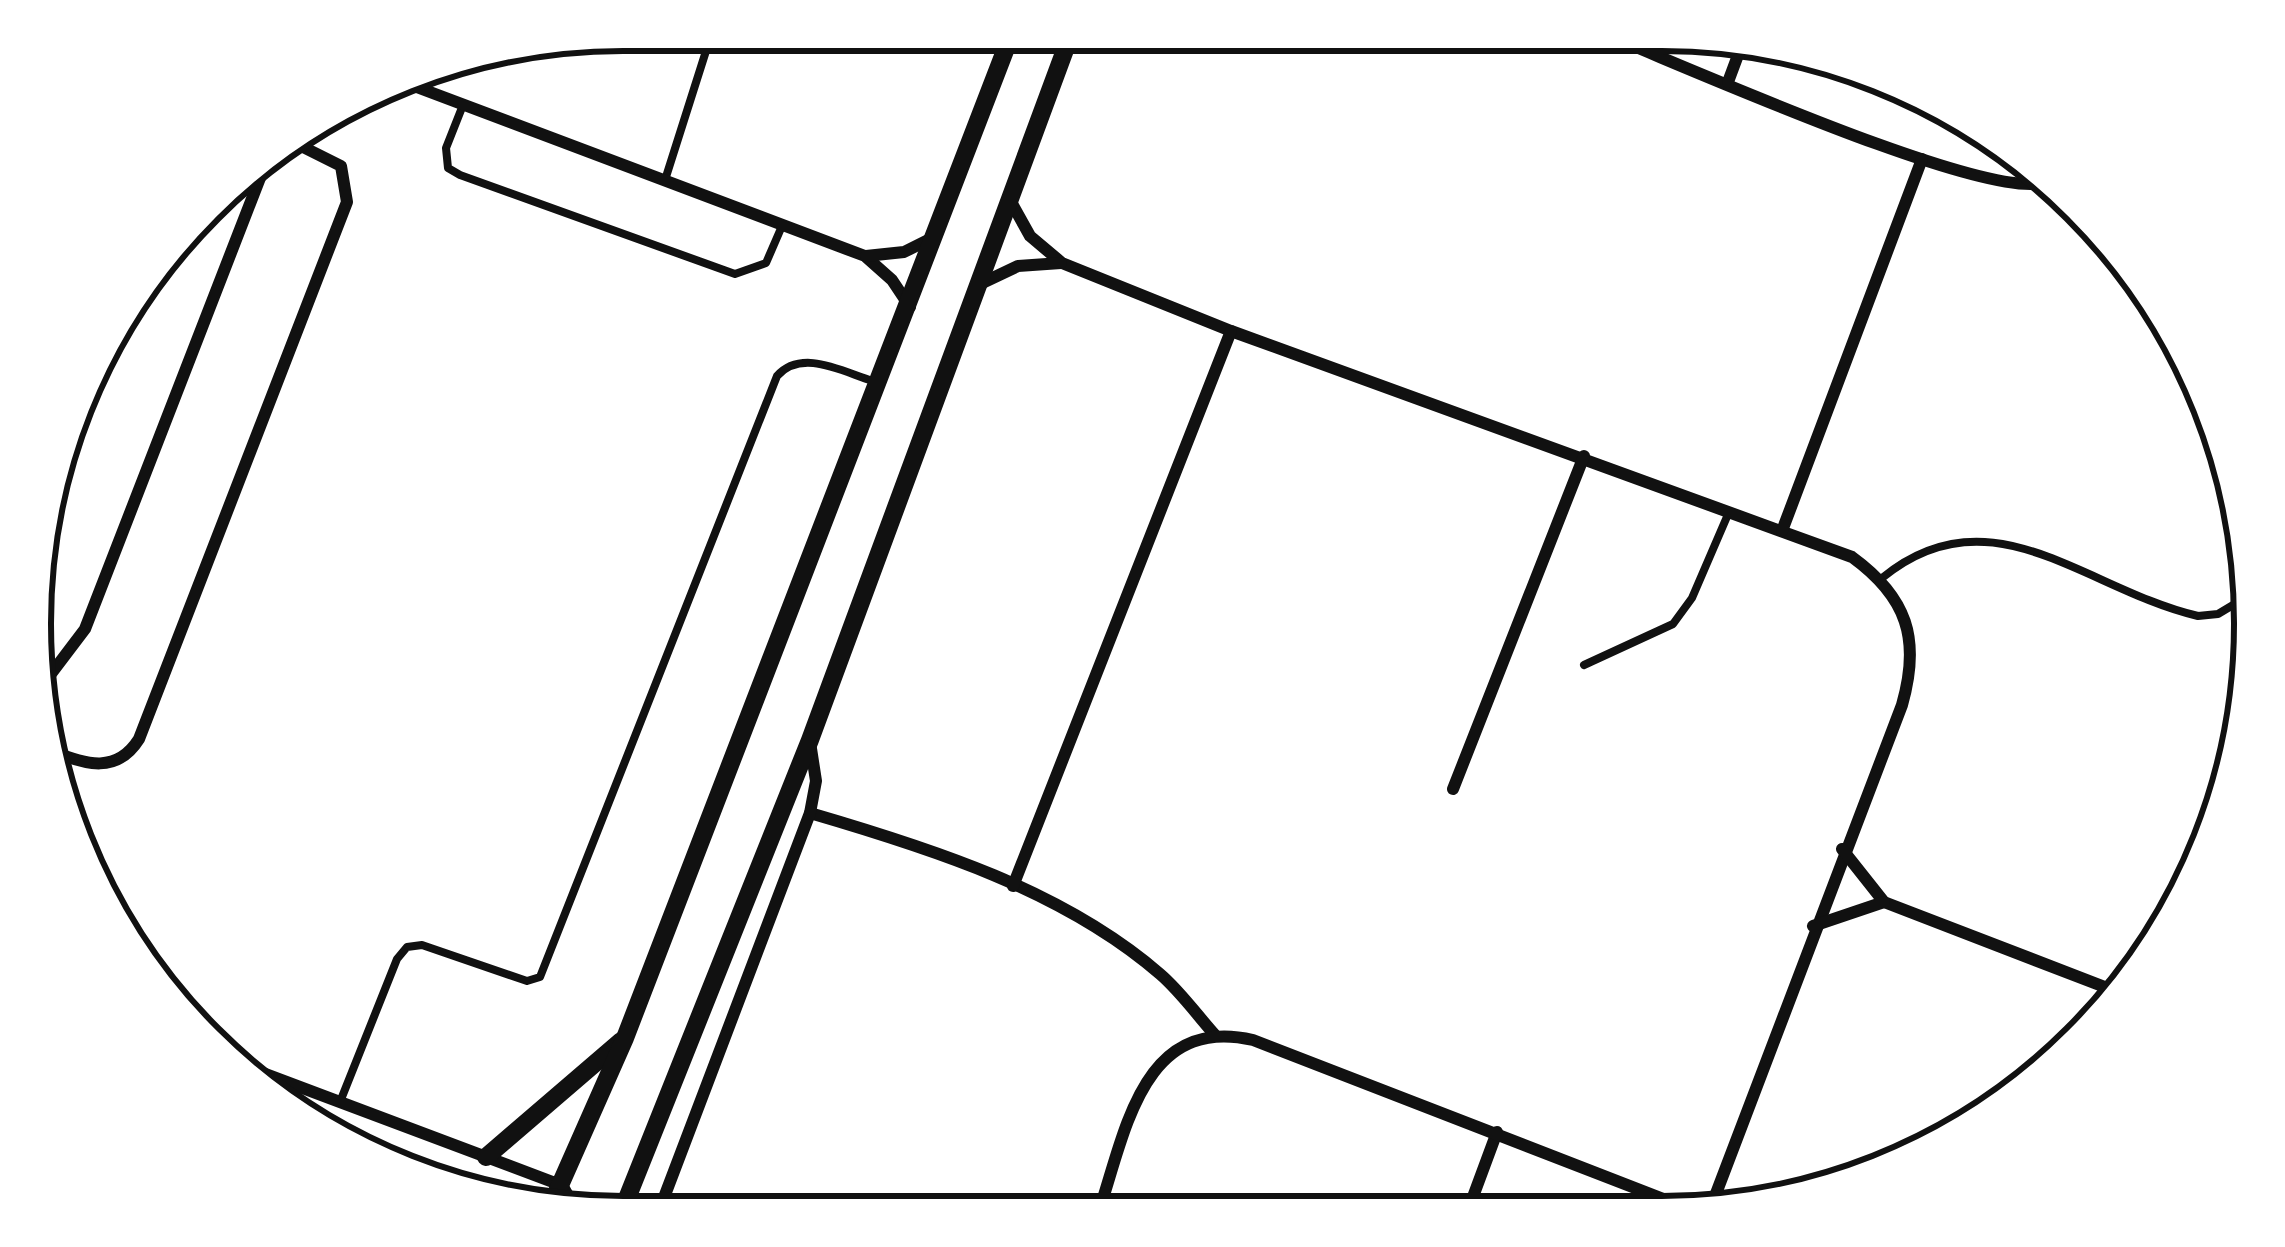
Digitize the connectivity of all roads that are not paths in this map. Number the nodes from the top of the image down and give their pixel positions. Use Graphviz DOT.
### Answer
graph roads {
  1 [pos="706,51"];
  2 [pos="1005,51"];
  3 [pos="1065,51"];
  4 [pos="1648,51"];
  5 [pos="1738,56"];
  6 [pos="1728,82"];
  7 [pos="422,89"];
  8 [pos="464,103"];
  9 [pos="304,148"];
  10 [pos="1922,159"];
  11 [pos="665,180"];
  12 [pos="258,183"];
  13 [pos="2027,183"];
  14 [pos="1010,200"];
  15 [pos="782,225"];
  16 [pos="940,232"];
  17 [pos="865,256"];
  18 [pos="1062,262"];
  19 [pos="978,285"];
  20 [pos="910,308"];
  21 [pos="1231,331"];
  22 [pos="881,383"];
  23 [pos="1584,456"];
  24 [pos="1730,510"];
  25 [pos="1783,530"];
  26 [pos="1882,578"];
  27 [pos="2233,605"];
  28 [pos="1584,664"];
  29 [pos="53,671"];
  30 [pos="810,740"];
  31 [pos="67,756"];
  32 [pos="1453,789"];
  33 [pos="809,813"];
  34 [pos="1843,849"];
  35 [pos="1013,886"];
  36 [pos="1884,902"];
  37 [pos="1814,926"];
  38 [pos="2104,987"];
  39 [pos="1215,1035"];
  40 [pos="625,1038"];
  41 [pos="274,1077"];
  42 [pos="340,1102"];
  43 [pos="1497,1132"];
  44 [pos="486,1157"];
  45 [pos="558,1184"];
  46 [pos="555,1192"];
  47 [pos="563,1192"];
  48 [pos="1716,1193"];
  49 [pos="628,1196"];
  50 [pos="665,1196"];
  51 [pos="1104,1196"];
  52 [pos="1473,1196"];
  53 [pos="1656,1196"];
  1 -- 11 [label="lane"];
  2 -- 16 [label="street"];
  3 -- 14 [label="street"];
  4 -- 6 [label="street"];
  5 -- 6 [label="street"];
  6 -- 10 [label="street"];
  7 -- 8 [label="street"];
  8 -- 11 [label="street"];
  8 -- 15 [label="lane"];
  9 -- 31 [label="street"];
  10 -- 13 [label="street"];
  10 -- 25 [label="street"];
  11 -- 15 [label="street"];
  12 -- 29 [label="street"];
  14 -- 18 [label="street"];
  14 -- 19 [label="street"];
  15 -- 17 [label="street"];
  16 -- 17 [label="street"];
  16 -- 20 [label="street"];
  17 -- 20 [label="street"];
  18 -- 19 [label="street"];
  18 -- 21 [label="street"];
  19 -- 30 [label="street"];
  20 -- 22 [label="street"];
  21 -- 23 [label="street"];
  21 -- 35 [label="street"];
  22 -- 40 [label="street"];
  22 -- 42 [label="lane"];
  23 -- 24 [label="street"];
  23 -- 32 [label="street"];
  24 -- 25 [label="street"];
  24 -- 28 [label="lane"];
  25 -- 26 [label="street"];
  26 -- 27 [label="lane"];
  26 -- 34 [label="street"];
  30 -- 33 [label="street"];
  30 -- 49 [label="street"];
  33 -- 35 [label="street"];
  33 -- 50 [label="street"];
  34 -- 36 [label="street"];
  34 -- 37 [label="street"];
  35 -- 39 [label="street"];
  36 -- 37 [label="street"];
  36 -- 38 [label="street"];
  37 -- 48 [label="street"];
  39 -- 43 [label="street"];
  39 -- 51 [label="street"];
  40 -- 44 [label="street"];
  40 -- 45 [label="street"];
  41 -- 42 [label="street"];
  42 -- 44 [label="street"];
  43 -- 52 [label="street"];
  43 -- 53 [label="street"];
  44 -- 45 [label="street"];
  45 -- 46 [label="street"];
  45 -- 47 [label="street"];
}
